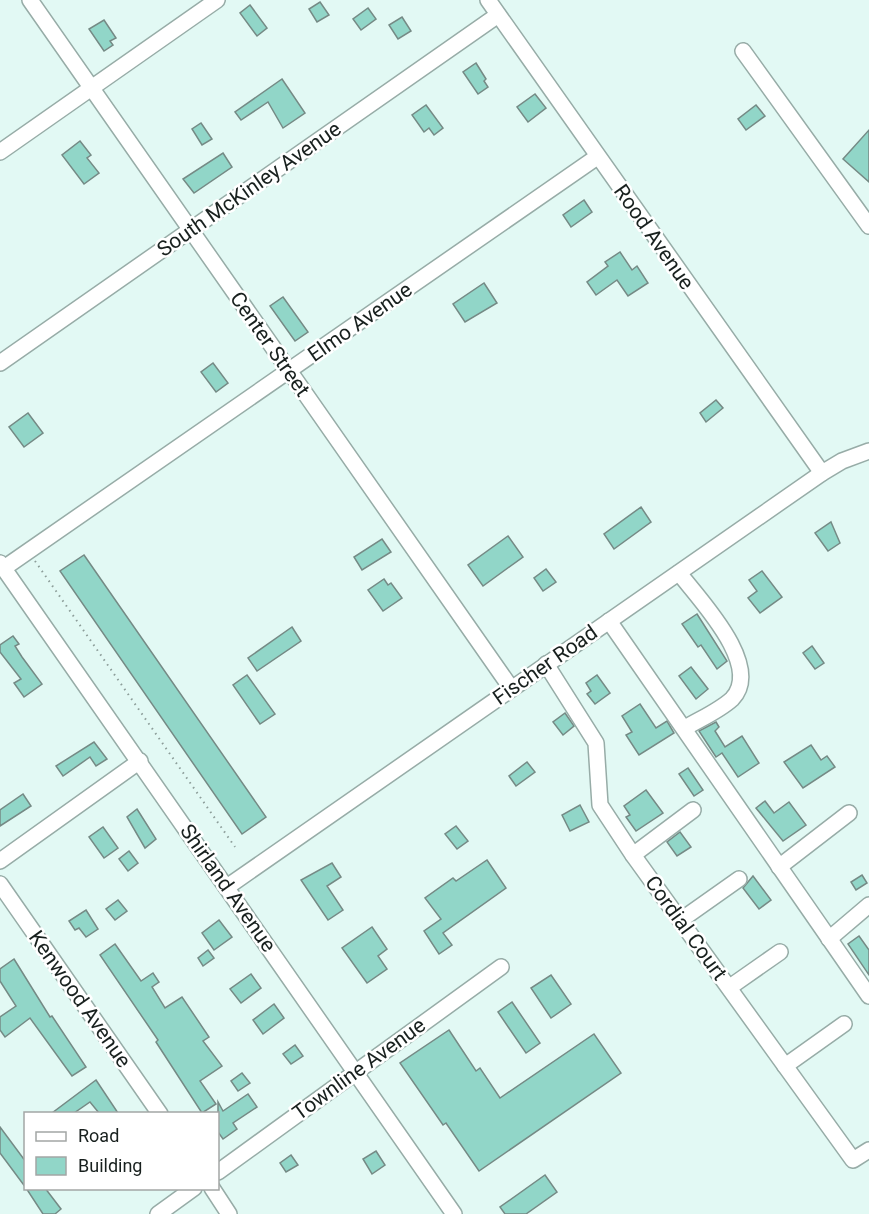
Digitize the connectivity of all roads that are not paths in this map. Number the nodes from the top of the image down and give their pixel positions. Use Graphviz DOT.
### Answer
graph roads {
  1 [pos="30,0"];
  2 [pos="218,0"];
  3 [pos="488,0"];
  4 [pos="498,15"];
  5 [pos="744,51"];
  6 [pos="92,87"];
  7 [pos="0,152"];
  8 [pos="597,157"];
  9 [pos="869,226"];
  10 [pos="190,231"];
  11 [pos="0,363"];
  12 [pos="289,371"];
  13 [pos="869,451"];
  14 [pos="822,473"];
  15 [pos="2,566"];
  16 [pos="679,573"];
  17 [pos="609,621"];
  18 [pos="546,664"];
  19 [pos="511,688"];
  20 [pos="685,728"];
  21 [pos="140,761"];
  22 [pos="693,810"];
  23 [pos="849,813"];
  24 [pos="633,855"];
  25 [pos="0,861"];
  26 [pos="779,867"];
  27 [pos="739,879"];
  28 [pos="0,884"];
  29 [pos="227,887"];
  30 [pos="869,905"];
  31 [pos="681,920"];
  32 [pos="828,939"];
  33 [pos="780,952"];
  34 [pos="501,966"];
  35 [pos="730,987"];
  36 [pos="869,996"];
  37 [pos="844,1024"];
  38 [pos="785,1066"];
  39 [pos="355,1072"];
  40 [pos="159,1112"];
  41 [pos="869,1150"];
  42 [pos="219,1171"];
  43 [pos="191,1190"];
  44 [pos="213,1190"];
  45 [pos="158,1214"];
  46 [pos="230,1214"];
  47 [pos="454,1214"];
  1 -- 6 [label="street, Center Street"];
  2 -- 6 [label="street"];
  3 -- 4 [label="street, Rood Avenue"];
  4 -- 8 [label="street, Rood Avenue"];
  4 -- 10 [label="street, South McKinley Avenue"];
  5 -- 9 [label="street"];
  6 -- 7 [label="street"];
  6 -- 10 [label="street, Center Street"];
  8 -- 12 [label="street, Elmo Avenue"];
  8 -- 14 [label="street, Rood Avenue"];
  10 -- 11 [label="street, South McKinley Avenue"];
  10 -- 12 [label="street, Center Street"];
  12 -- 15 [label="street, Elmo Avenue"];
  12 -- 19 [label="street, Center Street"];
  13 -- 14 [label="street, Fischer Road"];
  14 -- 16 [label="street, Fischer Road"];
  15 -- 21 [label="street, Shirland Avenue"];
  16 -- 17 [label="street, Fischer Road"];
  16 -- 20 [label="street"];
  17 -- 18 [label="street, Fischer Road"];
  17 -- 20 [label="street"];
  18 -- 19 [label="street, Fischer Road"];
  18 -- 24 [label="street, Cordial Court"];
  19 -- 29 [label="street, Fischer Road"];
  20 -- 26 [label="street"];
  21 -- 25 [label="street"];
  21 -- 29 [label="street, Shirland Avenue"];
  22 -- 24 [label="street"];
  23 -- 26 [label="street"];
  24 -- 31 [label="street, Cordial Court"];
  26 -- 32 [label="street"];
  27 -- 31 [label="street"];
  28 -- 40 [label="street, Kenwood Avenue"];
  29 -- 39 [label="street, Shirland Avenue"];
  30 -- 32 [label="street"];
  31 -- 35 [label="street, Cordial Court"];
  32 -- 36 [label="street"];
  33 -- 35 [label="street"];
  34 -- 39 [label="street, Townline Avenue"];
  35 -- 38 [label="street, Cordial Court"];
  37 -- 38 [label="street"];
  38 -- 41 [label="street, Cordial Court"];
  39 -- 42 [label="street, Townline Avenue"];
  39 -- 47 [label="street, Shirland Avenue"];
  43 -- 45 [label="street"];
  44 -- 46 [label="street"];
}
